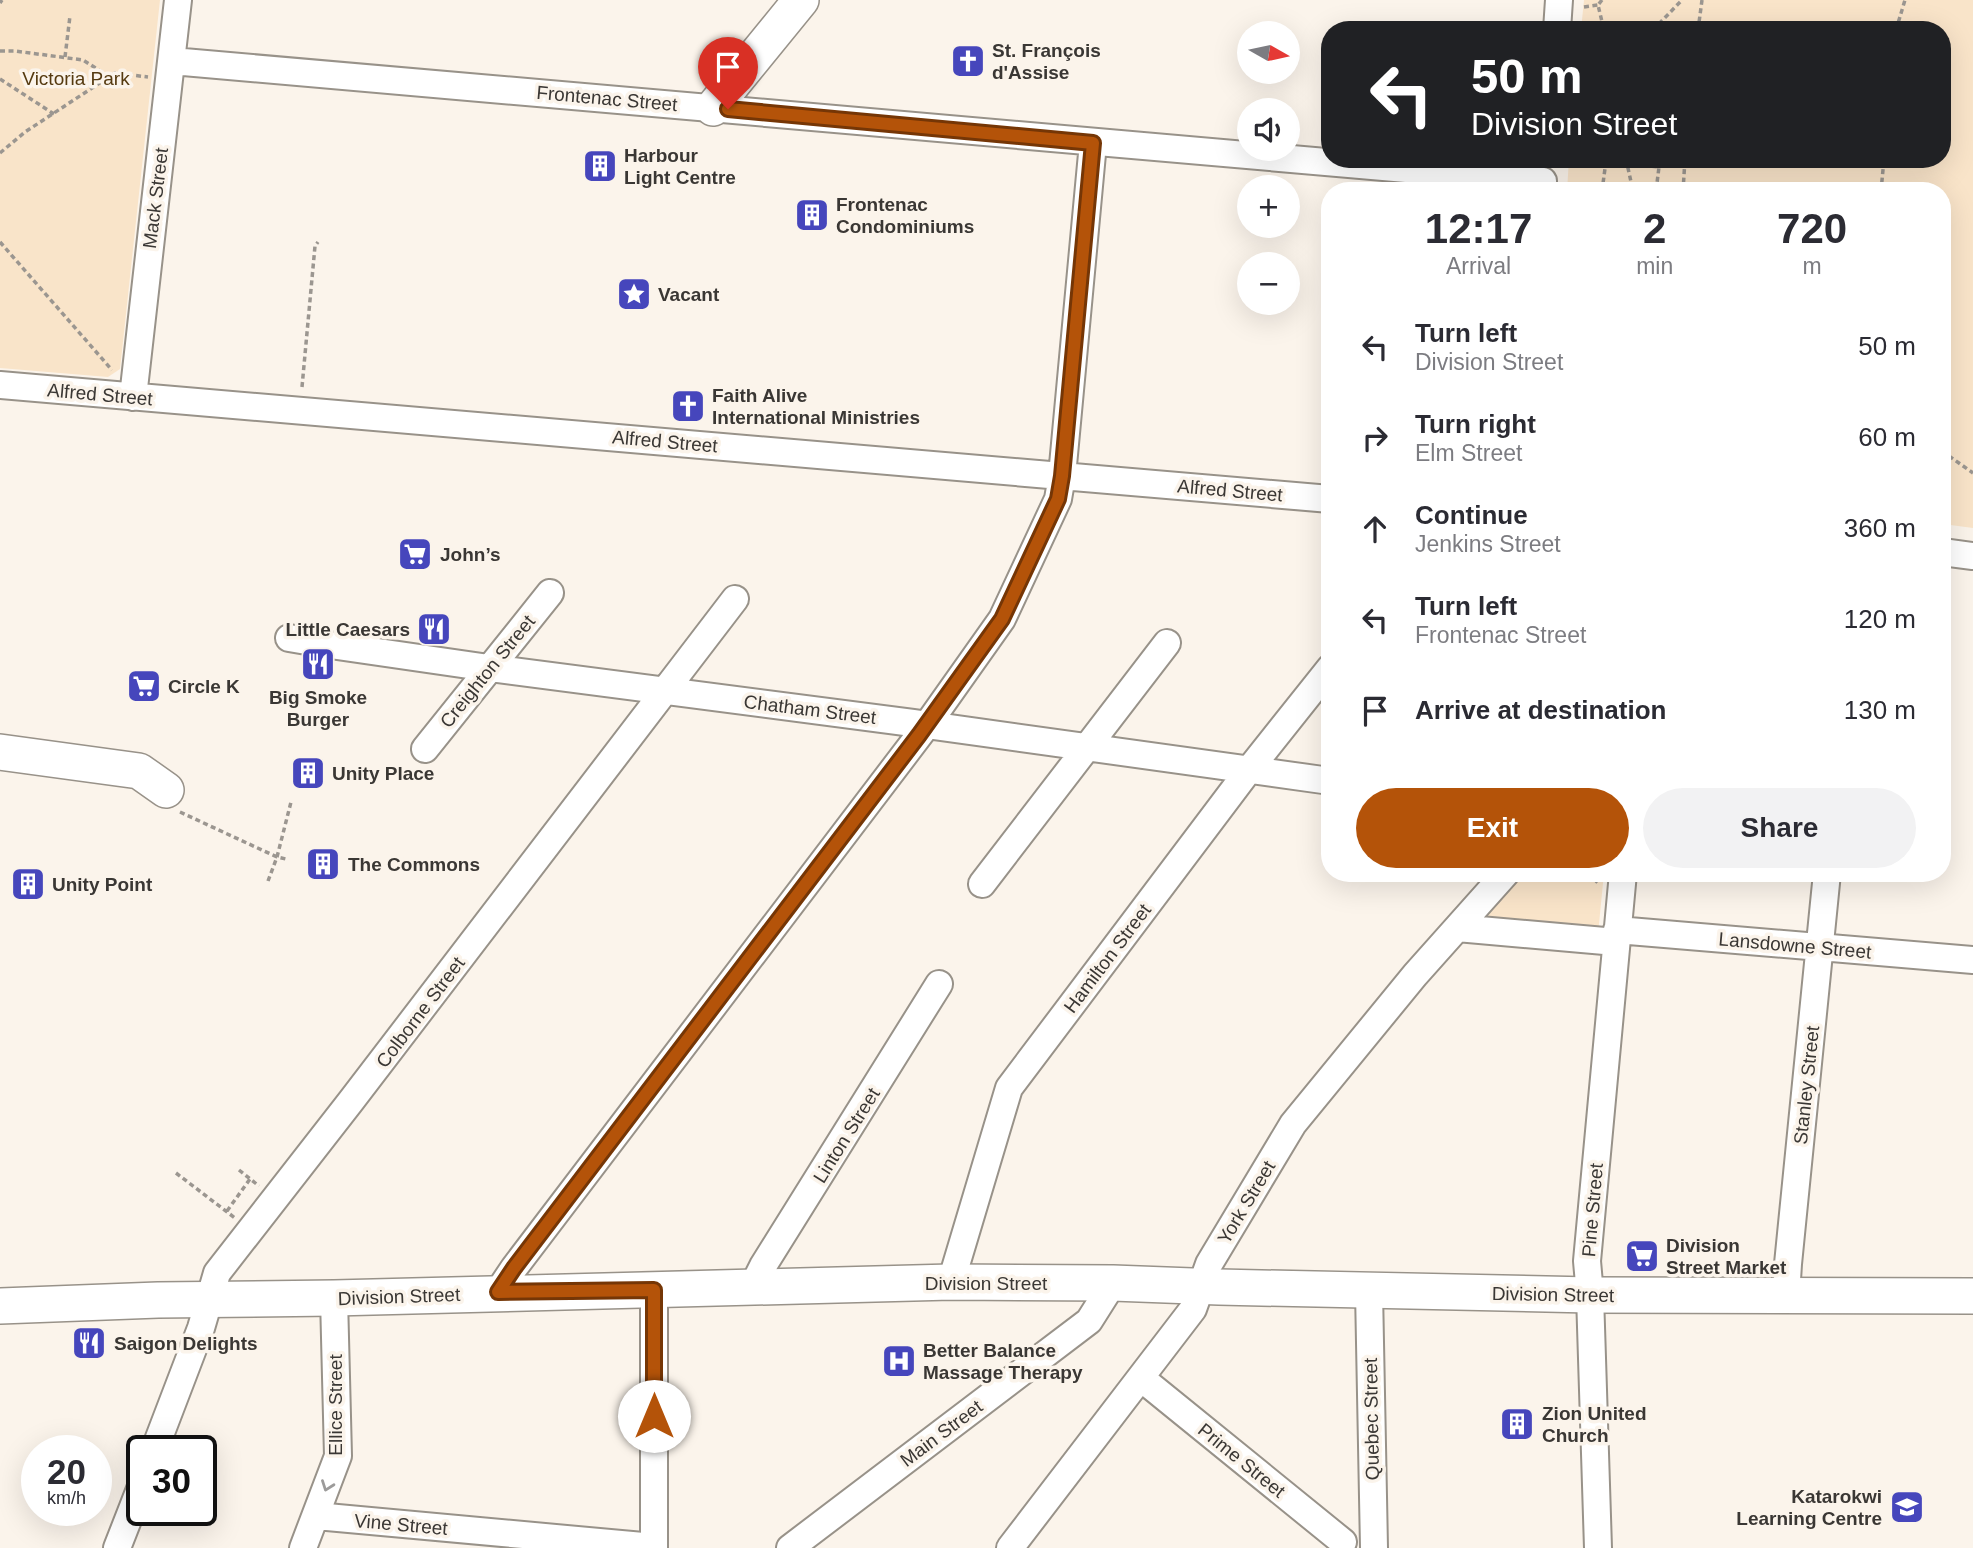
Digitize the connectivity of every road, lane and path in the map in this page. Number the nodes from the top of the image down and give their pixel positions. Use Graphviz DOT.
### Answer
graph roads {
  1 [pos="178,0"];
  2 [pos="801,0"];
  3 [pos="1602,0"];
  4 [pos="1682,0"];
  5 [pos="1702,0"];
  6 [pos="1905,0"];
  7 [pos="1572,4"];
  8 [pos="1598,5"];
  9 [pos="70,16"];
  10 [pos="1562,21"];
  11 [pos="1602,21"];
  12 [pos="1662,21"];
  13 [pos="1699,21"];
  14 [pos="1899,21"];
  15 [pos="0,51"];
  16 [pos="65,57"];
  17 [pos="172,61"];
  18 [pos="109,77"];
  19 [pos="0,79"];
  20 [pos="713,108"];
  21 [pos="54,114"];
  22 [pos="1093,143"];
  23 [pos="0,153"];
  24 [pos="1321,160"];
  25 [pos="1424,168"];
  26 [pos="1543,177"];
  27 [pos="0,242"];
  28 [pos="318,242"];
  29 [pos="112,370"];
  30 [pos="0,385"];
  31 [pos="302,387"];
  32 [pos="133,397"];
  33 [pos="1951,457"];
  34 [pos="1973,473"];
  35 [pos="1062,476"];
  36 [pos="1321,498"];
  37 [pos="1951,553"];
  38 [pos="1973,555"];
  39 [pos="550,593"];
  40 [pos="735,599"];
  41 [pos="289,638"];
  42 [pos="1167,643"];
  43 [pos="489,668"];
  44 [pos="1321,679"];
  45 [pos="665,690"];
  46 [pos="927,725"];
  47 [pos="1085,748"];
  48 [pos="425,749"];
  49 [pos="0,752"];
  50 [pos="1248,771"];
  51 [pos="1321,781"];
  52 [pos="173,801"];
  53 [pos="291,802"];
  54 [pos="277,857"];
  55 [pos="286,859"];
  56 [pos="268,881"];
  57 [pos="1498,882"];
  58 [pos="1614,882"];
  59 [pos="1826,882"];
  60 [pos="982,884"];
  61 [pos="1457,928"];
  62 [pos="1617,936"];
  63 [pos="1820,947"];
  64 [pos="1973,960"];
  65 [pos="939,984"];
  66 [pos="239,1170"];
  67 [pos="176,1173"];
  68 [pos="250,1180"];
  69 [pos="263,1190"];
  70 [pos="227,1211"];
  71 [pos="240,1221"];
  72 [pos="951,1282"];
  73 [pos="1113,1283"];
  74 [pos="753,1286"];
  75 [pos="1201,1286"];
  76 [pos="654,1290"];
  77 [pos="1369,1290"];
  78 [pos="498,1292"];
  79 [pos="1590,1295"];
  80 [pos="1786,1296"];
  81 [pos="1973,1296"];
  82 [pos="334,1298"];
  83 [pos="209,1299"];
  84 [pos="0,1306"];
  85 [pos="1141,1378"];
  86 [pos="161,1435"];
  87 [pos="316,1516"];
  88 [pos="126,1525"];
  89 [pos="542,1543"];
  90 [pos="1374,1544"];
  91 [pos="1340,1545"];
  92 [pos="654,1547"];
  93 [pos="117,1548"];
  94 [pos="303,1548"];
  95 [pos="790,1548"];
  96 [pos="1010,1548"];
  97 [pos="1598,1548"];
  1 -- 17 [label="street, Mack Street"];
  2 -- 20 [label="main road"];
  3 -- 8 [label="path"];
  4 -- 12 [label="path"];
  5 -- 13 [label="path"];
  6 -- 14 [label="path"];
  7 -- 8 [label="path"];
  7 -- 10 [label="street"];
  8 -- 11 [label="path"];
  9 -- 16 [label="path"];
  15 -- 16 [label="path"];
  16 -- 18 [label="path"];
  17 -- 18 [label="path"];
  17 -- 20 [label="street, Frontenac Street"];
  17 -- 32 [label="street, Mack Street"];
  18 -- 21 [label="path"];
  19 -- 21 [label="path"];
  20 -- 22 [label="street, Frontenac Street"];
  21 -- 23 [label="path"];
  22 -- 24 [label="street, Frontenac Street"];
  22 -- 35 [label="street"];
  25 -- 26 [label="street, Frontenac Street"];
  27 -- 29 [label="path"];
  28 -- 31 [label="path"];
  30 -- 32 [label="street, Alfred Street"];
  32 -- 35 [label="street, Alfred Street"];
  33 -- 34 [label="path"];
  35 -- 36 [label="street, Alfred Street"];
  35 -- 46 [label="street"];
  37 -- 38 [label="street"];
  39 -- 43 [label="street, Creighton Street"];
  40 -- 45 [label="street, Colborne Street"];
  41 -- 43 [label="street, Chatham Street"];
  42 -- 47 [label="street"];
  43 -- 45 [label="street, Chatham Street"];
  43 -- 48 [label="street, Creighton Street"];
  44 -- 50 [label="street, Hamilton Street"];
  45 -- 46 [label="street, Chatham Street"];
  45 -- 83 [label="street, Colborne Street"];
  46 -- 47 [label="street, Chatham Street"];
  46 -- 78 [label="street"];
  47 -- 50 [label="street, Chatham Street"];
  47 -- 60 [label="street"];
  49 -- 52 [label="main road"];
  50 -- 51 [label="street, Chatham Street"];
  50 -- 72 [label="street, Hamilton Street"];
  52 -- 54 [label="path"];
  53 -- 54 [label="path"];
  54 -- 55 [label="path"];
  54 -- 56 [label="path"];
  57 -- 61 [label="street, York Street"];
  58 -- 62 [label="street, Pine Street"];
  59 -- 63 [label="street, Stanley Street"];
  61 -- 62 [label="street, Lansdowne Street"];
  61 -- 75 [label="street, York Street"];
  62 -- 63 [label="street, Lansdowne Street"];
  62 -- 79 [label="street, Pine Street"];
  63 -- 64 [label="street, Lansdowne Street"];
  63 -- 80 [label="street, Stanley Street"];
  65 -- 74 [label="street, Linton Street"];
  66 -- 68 [label="path"];
  67 -- 70 [label="path"];
  68 -- 69 [label="path"];
  68 -- 70 [label="path"];
  70 -- 71 [label="path"];
  72 -- 73 [label="main road, Division Street"];
  72 -- 74 [label="main road, Division Street"];
  73 -- 75 [label="main road, Division Street"];
  73 -- 95 [label="street, Main Street"];
  74 -- 76 [label="main road, Division Street"];
  75 -- 77 [label="main road, Division Street"];
  75 -- 85 [label="street, York Street"];
  76 -- 78 [label="main road, Division Street"];
  76 -- 92 [label="street"];
  77 -- 79 [label="main road, Division Street"];
  77 -- 90 [label="street, Quebec Street"];
  78 -- 82 [label="main road, Division Street"];
  79 -- 80 [label="main road, Division Street"];
  79 -- 97 [label="street, Pine Street"];
  80 -- 81 [label="main road, Division Street"];
  82 -- 83 [label="main road, Division Street"];
  82 -- 87 [label="street, Ellice Street, one-way"];
  83 -- 84 [label="main road, Division Street"];
  83 -- 86 [label="street, Colborne Street"];
  85 -- 91 [label="street, Prime Street"];
  85 -- 96 [label="street, York Street"];
  87 -- 89 [label="street, Vine Street"];
  87 -- 94 [label="street, Ellice Street"];
  88 -- 93 [label="street"];
  89 -- 92 [label="street, Vine Street"];
  90 -- 91 [label="street"];
}
